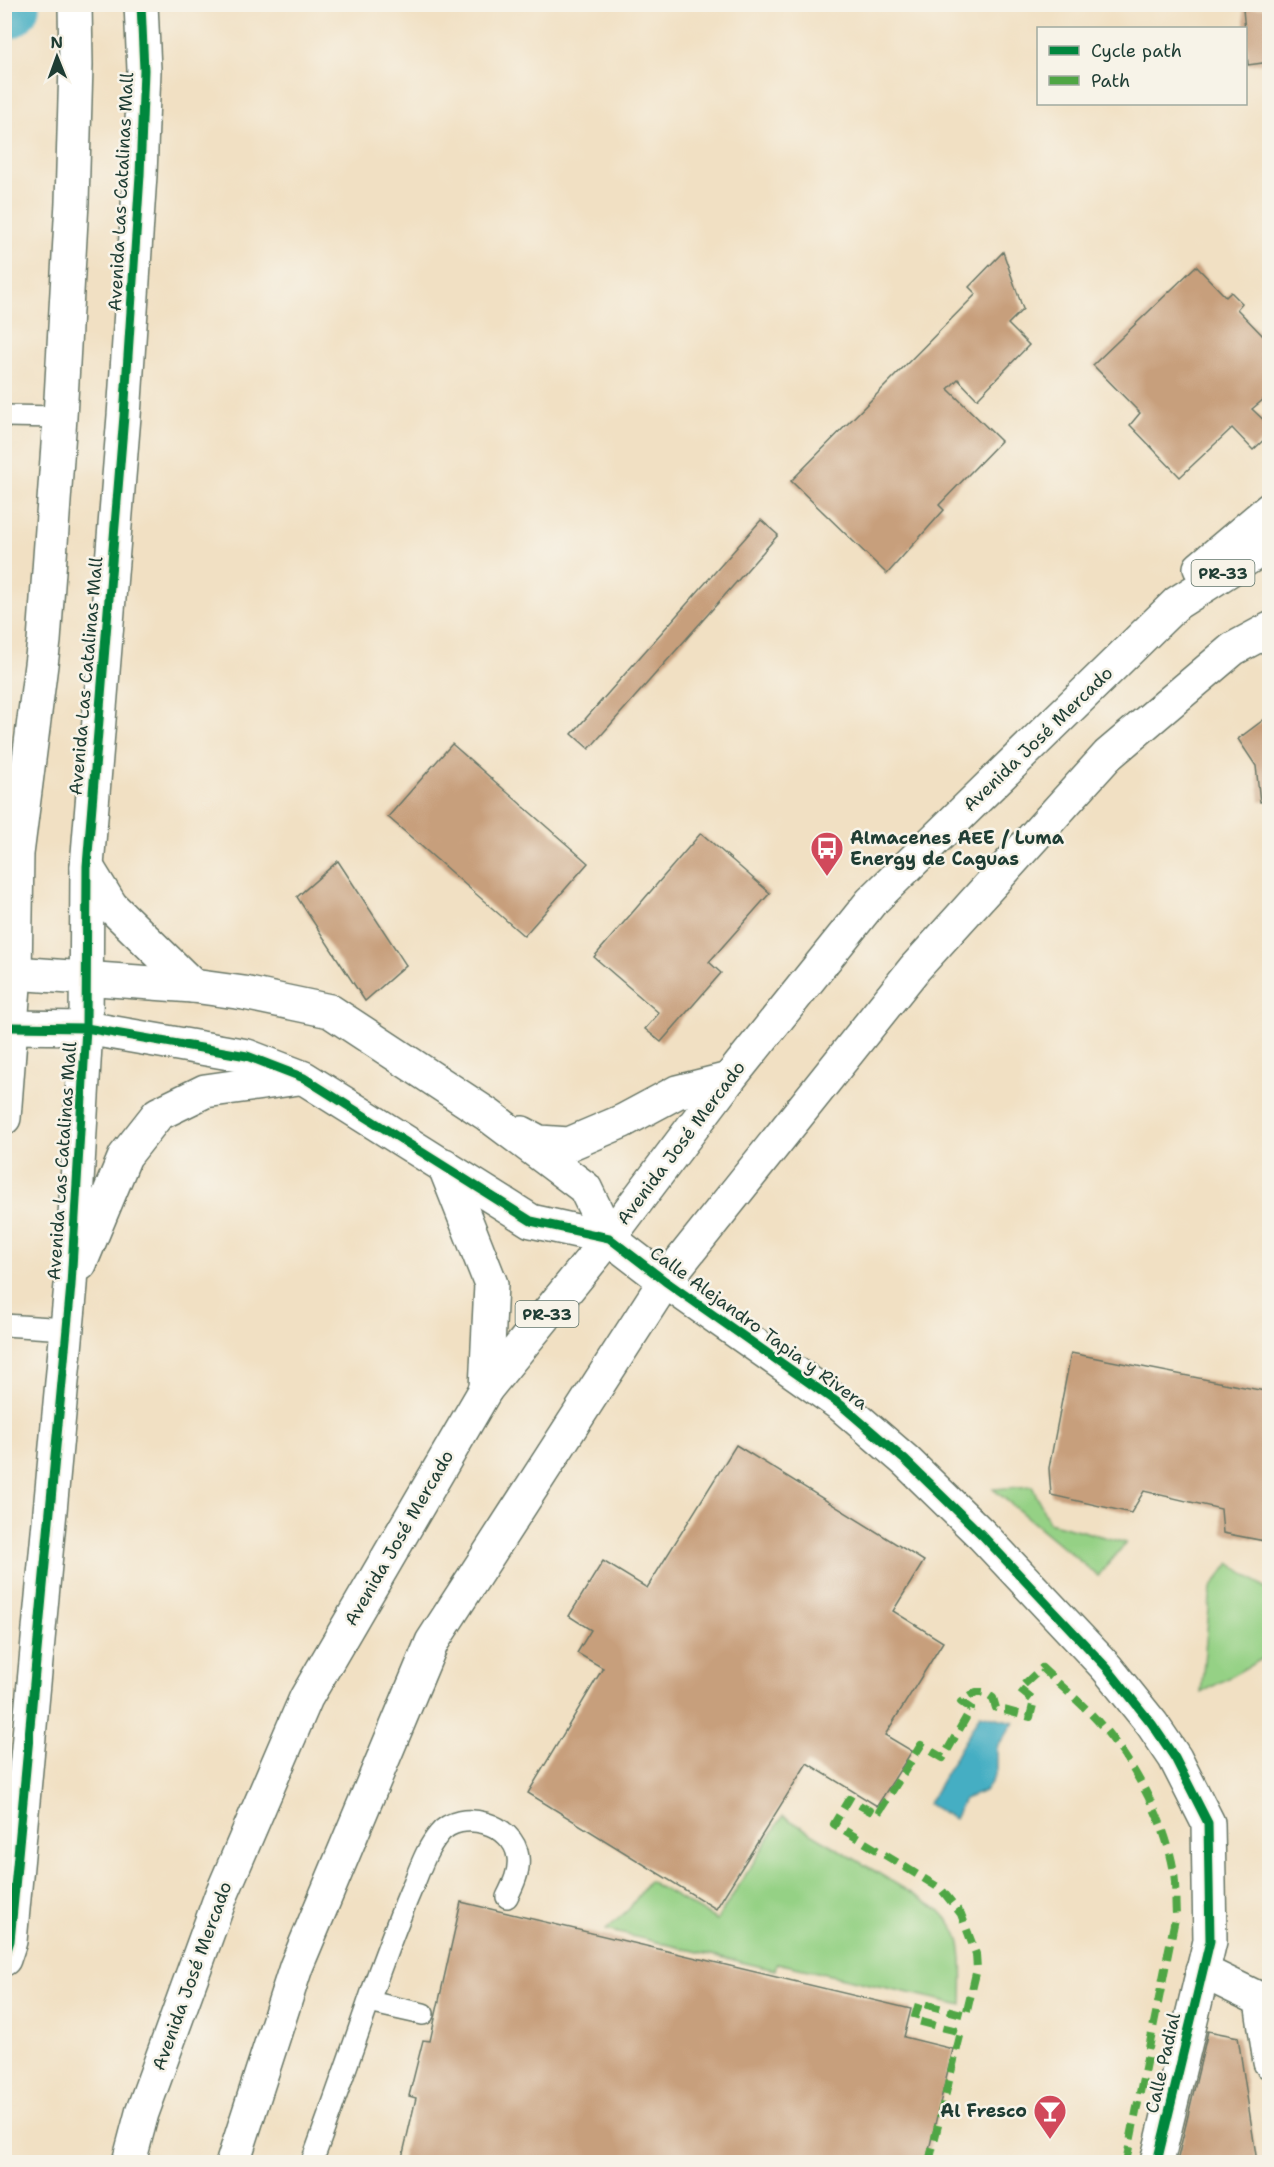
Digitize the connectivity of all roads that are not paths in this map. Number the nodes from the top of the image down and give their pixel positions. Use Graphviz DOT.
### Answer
graph roads {
  1 [pos="75,4"];
  2 [pos="141,4"];
  3 [pos="4,416"];
  4 [pos="60,417"];
  5 [pos="1269,509"];
  6 [pos="1269,544"];
  7 [pos="1177,603"];
  8 [pos="1269,629"];
  9 [pos="87,866"];
  10 [pos="15,973"];
  11 [pos="88,976"];
  12 [pos="193,986"];
  13 [pos="12,1027"];
  14 [pos="87,1028"];
  15 [pos="304,1078"];
  16 [pos="729,1079"];
  17 [pos="488,1115"];
  18 [pos="4,1118"];
  19 [pos="444,1165"];
  20 [pos="609,1238"];
  21 [pos="665,1281"];
  22 [pos="71,1285"];
  23 [pos="4,1324"];
  24 [pos="66,1329"];
  25 [pos="486,1389"];
  26 [pos="507,1897"];
  27 [pos="4,1959"];
  28 [pos="1202,1971"];
  29 [pos="369,2002"];
  30 [pos="1265,2002"];
  31 [pos="423,2014"];
  32 [pos="1269,2062"];
  33 [pos="129,2163"];
  34 [pos="233,2163"];
  35 [pos="312,2163"];
  36 [pos="1157,2163"];
  1 -- 4 [label="street"];
  2 -- 9 [label="street, Avenida Las Catalinas Mall"];
  3 -- 4 [label="lane"];
  4 -- 10 [label="street"];
  5 -- 7 [label="street"];
  6 -- 7 [label="street, Avenida José Mercado / PR-33"];
  7 -- 16 [label="street, Avenida José Mercado / PR-33"];
  8 -- 21 [label="street"];
  9 -- 11 [label="street, Avenida Las Catalinas Mall"];
  9 -- 12 [label="street"];
  10 -- 11 [label="street, Calle Alejandro Tapia y Rivera"];
  10 -- 13 [label="street"];
  11 -- 12 [label="street, Calle Alejandro Tapia y Rivera"];
  11 -- 14 [label="street, Avenida Las Catalinas Mall"];
  12 -- 17 [label="street, Calle Alejandro Tapia y Rivera"];
  13 -- 14 [label="street, Calle Alejandro Tapia y Rivera"];
  13 -- 18 [label="street"];
  14 -- 15 [label="street, Calle Alejandro Tapia y Rivera"];
  14 -- 22 [label="street, Avenida Las Catalinas Mall"];
  15 -- 19 [label="street, Calle Alejandro Tapia y Rivera"];
  15 -- 22 [label="street"];
  16 -- 17 [label="street"];
  16 -- 20 [label="street, Avenida José Mercado / PR-33"];
  17 -- 20 [label="street, Calle Alejandro Tapia y Rivera"];
  19 -- 20 [label="street, Calle Alejandro Tapia y Rivera"];
  19 -- 25 [label="street"];
  20 -- 21 [label="street, Calle Alejandro Tapia y Rivera"];
  20 -- 25 [label="street, Avenida José Mercado / PR-33"];
  21 -- 28 [label="street, Calle Alejandro Tapia y Rivera"];
  21 -- 34 [label="street"];
  22 -- 24 [label="street, Avenida Las Catalinas Mall"];
  23 -- 24 [label="lane"];
  24 -- 27 [label="street, Avenida Las Catalinas Mall"];
  25 -- 33 [label="street, Avenida José Mercado / PR-33"];
  26 -- 29 [label="lane"];
  28 -- 30 [label="street"];
  28 -- 36 [label="street, Calle Padial"];
  29 -- 31 [label="lane"];
  29 -- 35 [label="lane"];
  30 -- 32 [label="street"];
}
